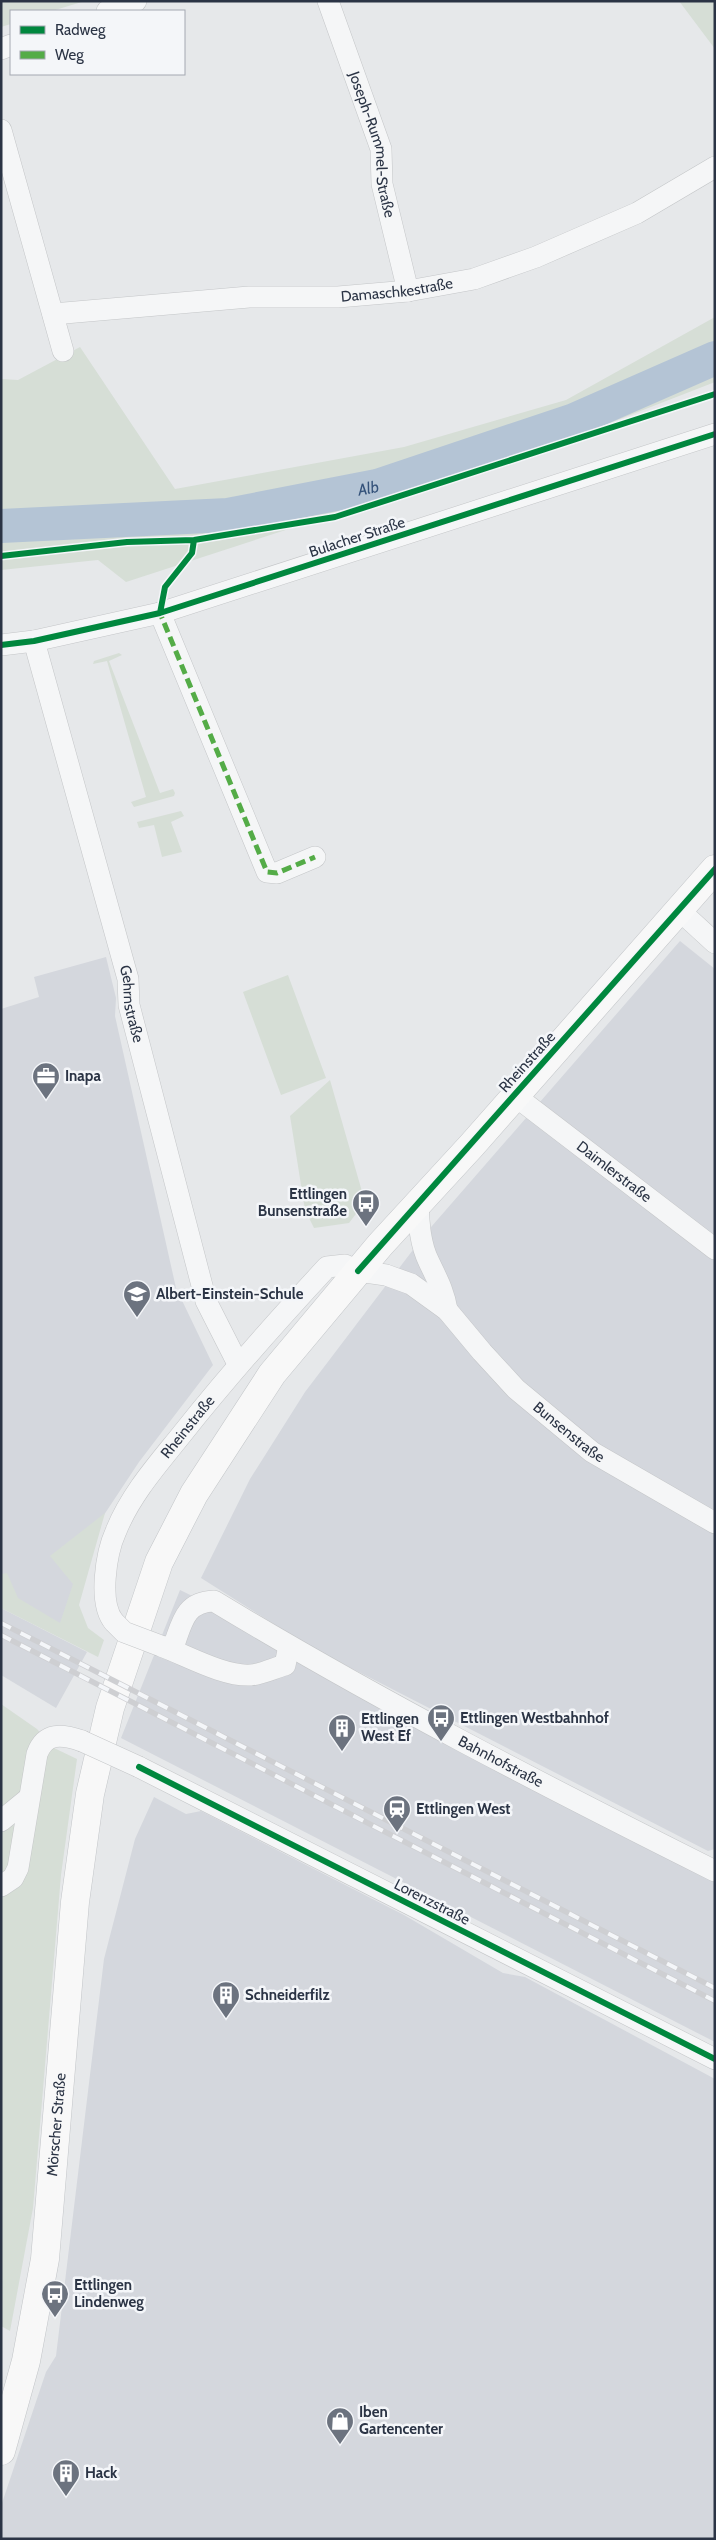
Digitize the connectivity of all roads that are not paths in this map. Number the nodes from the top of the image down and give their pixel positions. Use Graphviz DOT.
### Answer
graph roads {
  1 [pos="136,1"];
  2 [pos="328,1"];
  3 [pos="110,10"];
  4 [pos="1,130"];
  5 [pos="715,167"];
  6 [pos="408,291"];
  7 [pos="53,314"];
  8 [pos="63,351"];
  9 [pos="715,434"];
  10 [pos="160,613"];
  11 [pos="34,640"];
  12 [pos="1,645"];
  13 [pos="315,857"];
  14 [pos="715,869"];
  15 [pos="679,910"];
  16 [pos="715,943"];
  17 [pos="514,1095"];
  18 [pos="418,1204"];
  19 [pos="715,1249"];
  20 [pos="358,1270"];
  21 [pos="448,1310"];
  22 [pos="238,1364"];
  23 [pos="715,1523"];
  24 [pos="289,1646"];
  25 [pos="166,1648"];
  26 [pos="90,1794"];
  27 [pos="29,1798"];
  28 [pos="1,1822"];
  29 [pos="715,1871"];
  30 [pos="1,1886"];
  31 [pos="715,2059"];
  32 [pos="1,2451"];
  1 -- 3 [label="street"];
  2 -- 6 [label="street, Joseph-Rummel-Straße"];
  4 -- 7 [label="street"];
  5 -- 6 [label="street, Damaschkestraße"];
  6 -- 7 [label="street, Damaschkestraße"];
  7 -- 8 [label="street"];
  9 -- 10 [label="street, Bulacher Straße"];
  10 -- 11 [label="street, Bulacher Straße"];
  10 -- 13 [label="street"];
  11 -- 12 [label="street, Bulacher Straße"];
  11 -- 22 [label="street, Gehrnstraße"];
  14 -- 15 [label="main road, Rheinstraße"];
  15 -- 16 [label="street"];
  15 -- 17 [label="main road, Rheinstraße"];
  17 -- 18 [label="main road, Rheinstraße"];
  17 -- 19 [label="street, Daimlerstraße"];
  18 -- 20 [label="main road, Rheinstraße"];
  18 -- 21 [label="street, Bunsenstraße"];
  20 -- 21 [label="street, Bunsenstraße"];
  20 -- 22 [label="street, Rheinstraße"];
  20 -- 26 [label="main road, Rheinstraße"];
  21 -- 23 [label="street, Bunsenstraße"];
  22 -- 25 [label="street, Rheinstraße, bridge"];
  24 -- 25 [label="street"];
  24 -- 25 [label="street, Bahnhofstraße"];
  24 -- 29 [label="street, Bahnhofstraße"];
  26 -- 32 [label="main road, Mörscher Straße"];
  27 -- 28 [label="street"];
  27 -- 30 [label="street, Lorenzstraße"];
  27 -- 31 [label="street, Lorenzstraße, bridge"];
}
